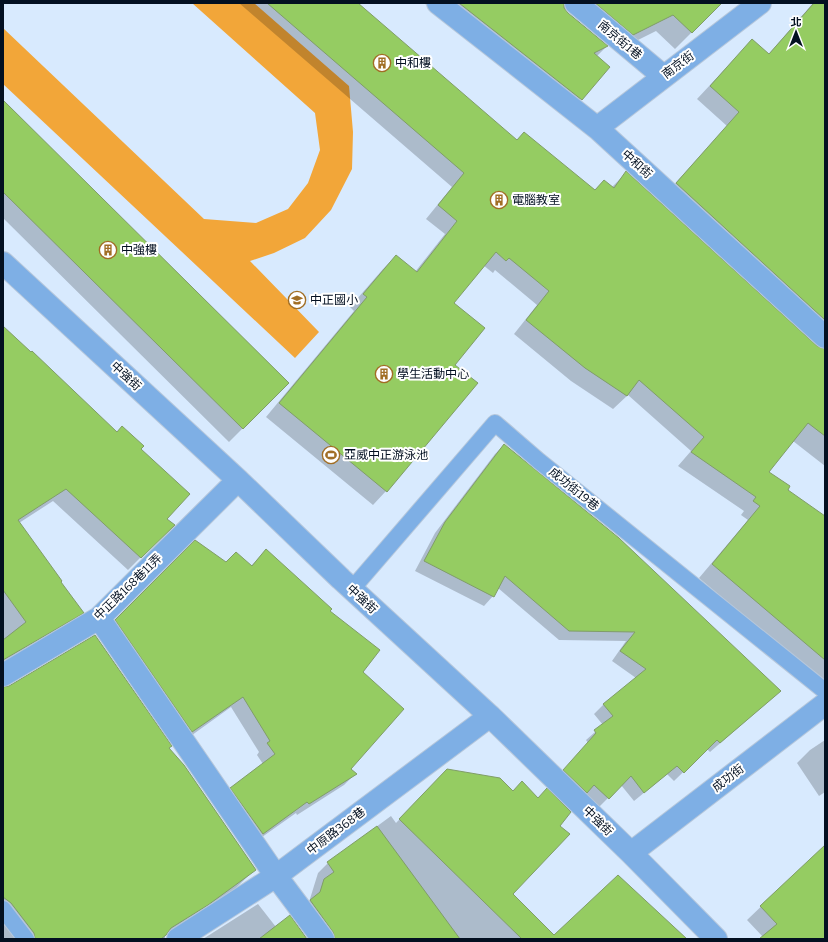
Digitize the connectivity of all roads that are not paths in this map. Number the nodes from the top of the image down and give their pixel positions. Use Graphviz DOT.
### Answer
graph roads {
  1 [pos="438,3"];
  2 [pos="576,3"];
  3 [pos="760,3"];
  4 [pos="663,76"];
  5 [pos="597,128"];
  6 [pos="3,263"];
  7 [pos="825,337"];
  8 [pos="238,480"];
  9 [pos="352,589"];
  10 [pos="99,618"];
  11 [pos="3,675"];
  12 [pos="825,691"];
  13 [pos="825,704"];
  14 [pos="490,716"];
  15 [pos="631,853"];
  16 [pos="276,876"];
  17 [pos="3,909"];
  18 [pos="26,939"];
  19 [pos="178,939"];
  20 [pos="323,939"];
  21 [pos="716,939"];
  1 -- 5 [label="street, 中和街"];
  2 -- 4 [label="street, 南京街1巷"];
  3 -- 4 [label="street, 南京街"];
  4 -- 5 [label="street, 南京街"];
  5 -- 7 [label="street, 中和街"];
  6 -- 8 [label="street, 中強街"];
  8 -- 9 [label="street, 中強街"];
  8 -- 10 [label="street, 中正路168巷11弄"];
  9 -- 12 [label="lane, 成功街19巷"];
  9 -- 14 [label="street, 中強街"];
  10 -- 11 [label="street, 中正路168巷11弄"];
  10 -- 16 [label="street"];
  13 -- 15 [label="street, 成功街"];
  14 -- 15 [label="street, 中強街"];
  14 -- 16 [label="street, 中原路368巷"];
  15 -- 21 [label="street, 中強街"];
  16 -- 19 [label="street, 中原路368巷"];
  16 -- 20 [label="street"];
  17 -- 18 [label="lane"];
}
